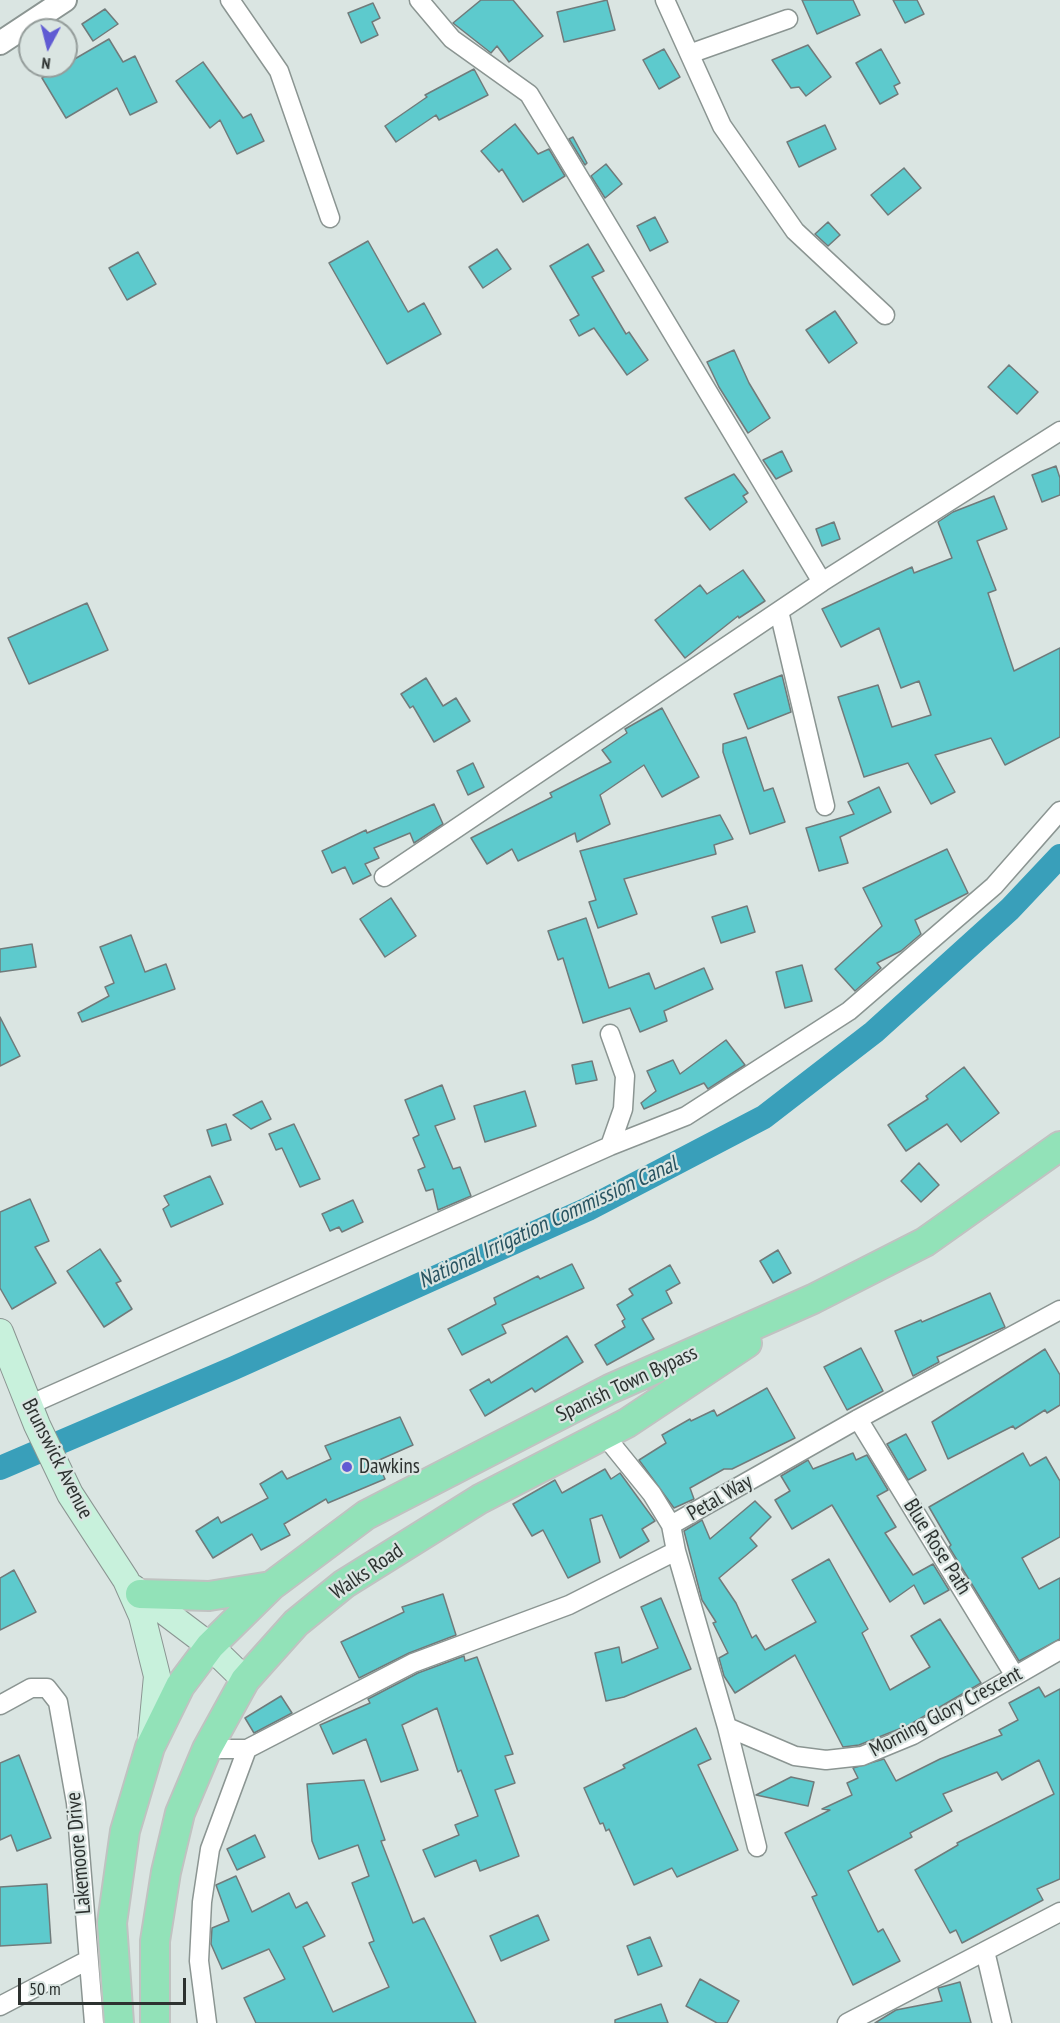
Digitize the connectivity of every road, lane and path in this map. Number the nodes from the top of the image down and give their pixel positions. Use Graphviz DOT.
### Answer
graph roads {
  1 [pos="65,0"];
  2 [pos="230,0"];
  3 [pos="419,0"];
  4 [pos="665,0"];
  5 [pos="788,19"];
  6 [pos="0,43"];
  7 [pos="692,53"];
  8 [pos="330,218"];
  9 [pos="885,315"];
  10 [pos="1060,431"];
  11 [pos="822,582"];
  12 [pos="779,611"];
  13 [pos="825,806"];
  14 [pos="1060,811"];
  15 [pos="384,877"];
  16 [pos="610,1034"];
  17 [pos="610,1146"];
  18 [pos="1060,1146"];
  19 [pos="813,1299"];
  20 [pos="1060,1310"];
  21 [pos="0,1332"];
  22 [pos="33,1415"];
  23 [pos="858,1419"];
  24 [pos="605,1436"];
  25 [pos="671,1526"];
  26 [pos="676,1551"];
  27 [pos="271,1586"];
  28 [pos="133,1587"];
  29 [pos="210,1646"];
  30 [pos="1060,1650"];
  31 [pos="1015,1676"];
  32 [pos="245,1680"];
  33 [pos="0,1705"];
  34 [pos="727,1727"];
  35 [pos="150,1747"];
  36 [pos="207,1749"];
  37 [pos="247,1749"];
  38 [pos="757,1846"];
  39 [pos="1060,1912"];
  40 [pos="985,1951"];
  41 [pos="88,1960"];
  42 [pos="0,2006"];
  43 [pos="94,2023"];
  44 [pos="119,2023"];
  45 [pos="154,2023"];
  46 [pos="207,2023"];
  47 [pos="847,2023"];
  48 [pos="1002,2023"];
  1 -- 6 [label="street"];
  2 -- 8 [label="street"];
  3 -- 11 [label="street"];
  4 -- 7 [label="street"];
  5 -- 7 [label="street"];
  7 -- 9 [label="street"];
  10 -- 11 [label="street"];
  11 -- 12 [label="street"];
  12 -- 13 [label="street"];
  12 -- 15 [label="street"];
  14 -- 17 [label="street"];
  16 -- 17 [label="street"];
  17 -- 22 [label="street"];
  18 -- 19 [label="main road, Spanish Town Bypass"];
  19 -- 24 [label="main road, Walks Road"];
  19 -- 27 [label="main road, Spanish Town Bypass"];
  20 -- 23 [label="street, Petal Way"];
  21 -- 22 [label="main road, Brunswick Avenue"];
  22 -- 28 [label="main road, Brunswick Avenue"];
  23 -- 25 [label="street, Petal Way"];
  23 -- 31 [label="street, Blue Rose Path"];
  24 -- 25 [label="street"];
  24 -- 32 [label="main road, Walks Road"];
  25 -- 26 [label="street, Petal Way"];
  26 -- 34 [label="street, Petal Way"];
  26 -- 37 [label="street"];
  27 -- 28 [label="main road"];
  27 -- 29 [label="main road, Spanish Town Bypass"];
  28 -- 29 [label="main road, Brunswick Avenue"];
  28 -- 35 [label="main road, Brunswick Avenue"];
  29 -- 32 [label="main road, Brunswick Avenue"];
  29 -- 35 [label="main road"];
  30 -- 31 [label="street, Morning Glory Crescent"];
  31 -- 34 [label="street, Morning Glory Crescent"];
  32 -- 36 [label="main road, Walks Road"];
  33 -- 41 [label="street, Lakemoore Drive"];
  34 -- 38 [label="street, Petal Way"];
  35 -- 44 [label="main road"];
  36 -- 37 [label="street"];
  36 -- 45 [label="main road, Walks Road"];
  37 -- 46 [label="street"];
  39 -- 40 [label="street"];
  40 -- 47 [label="street"];
  40 -- 48 [label="street"];
  41 -- 42 [label="street"];
  41 -- 43 [label="street, Lakemoore Drive"];
}
